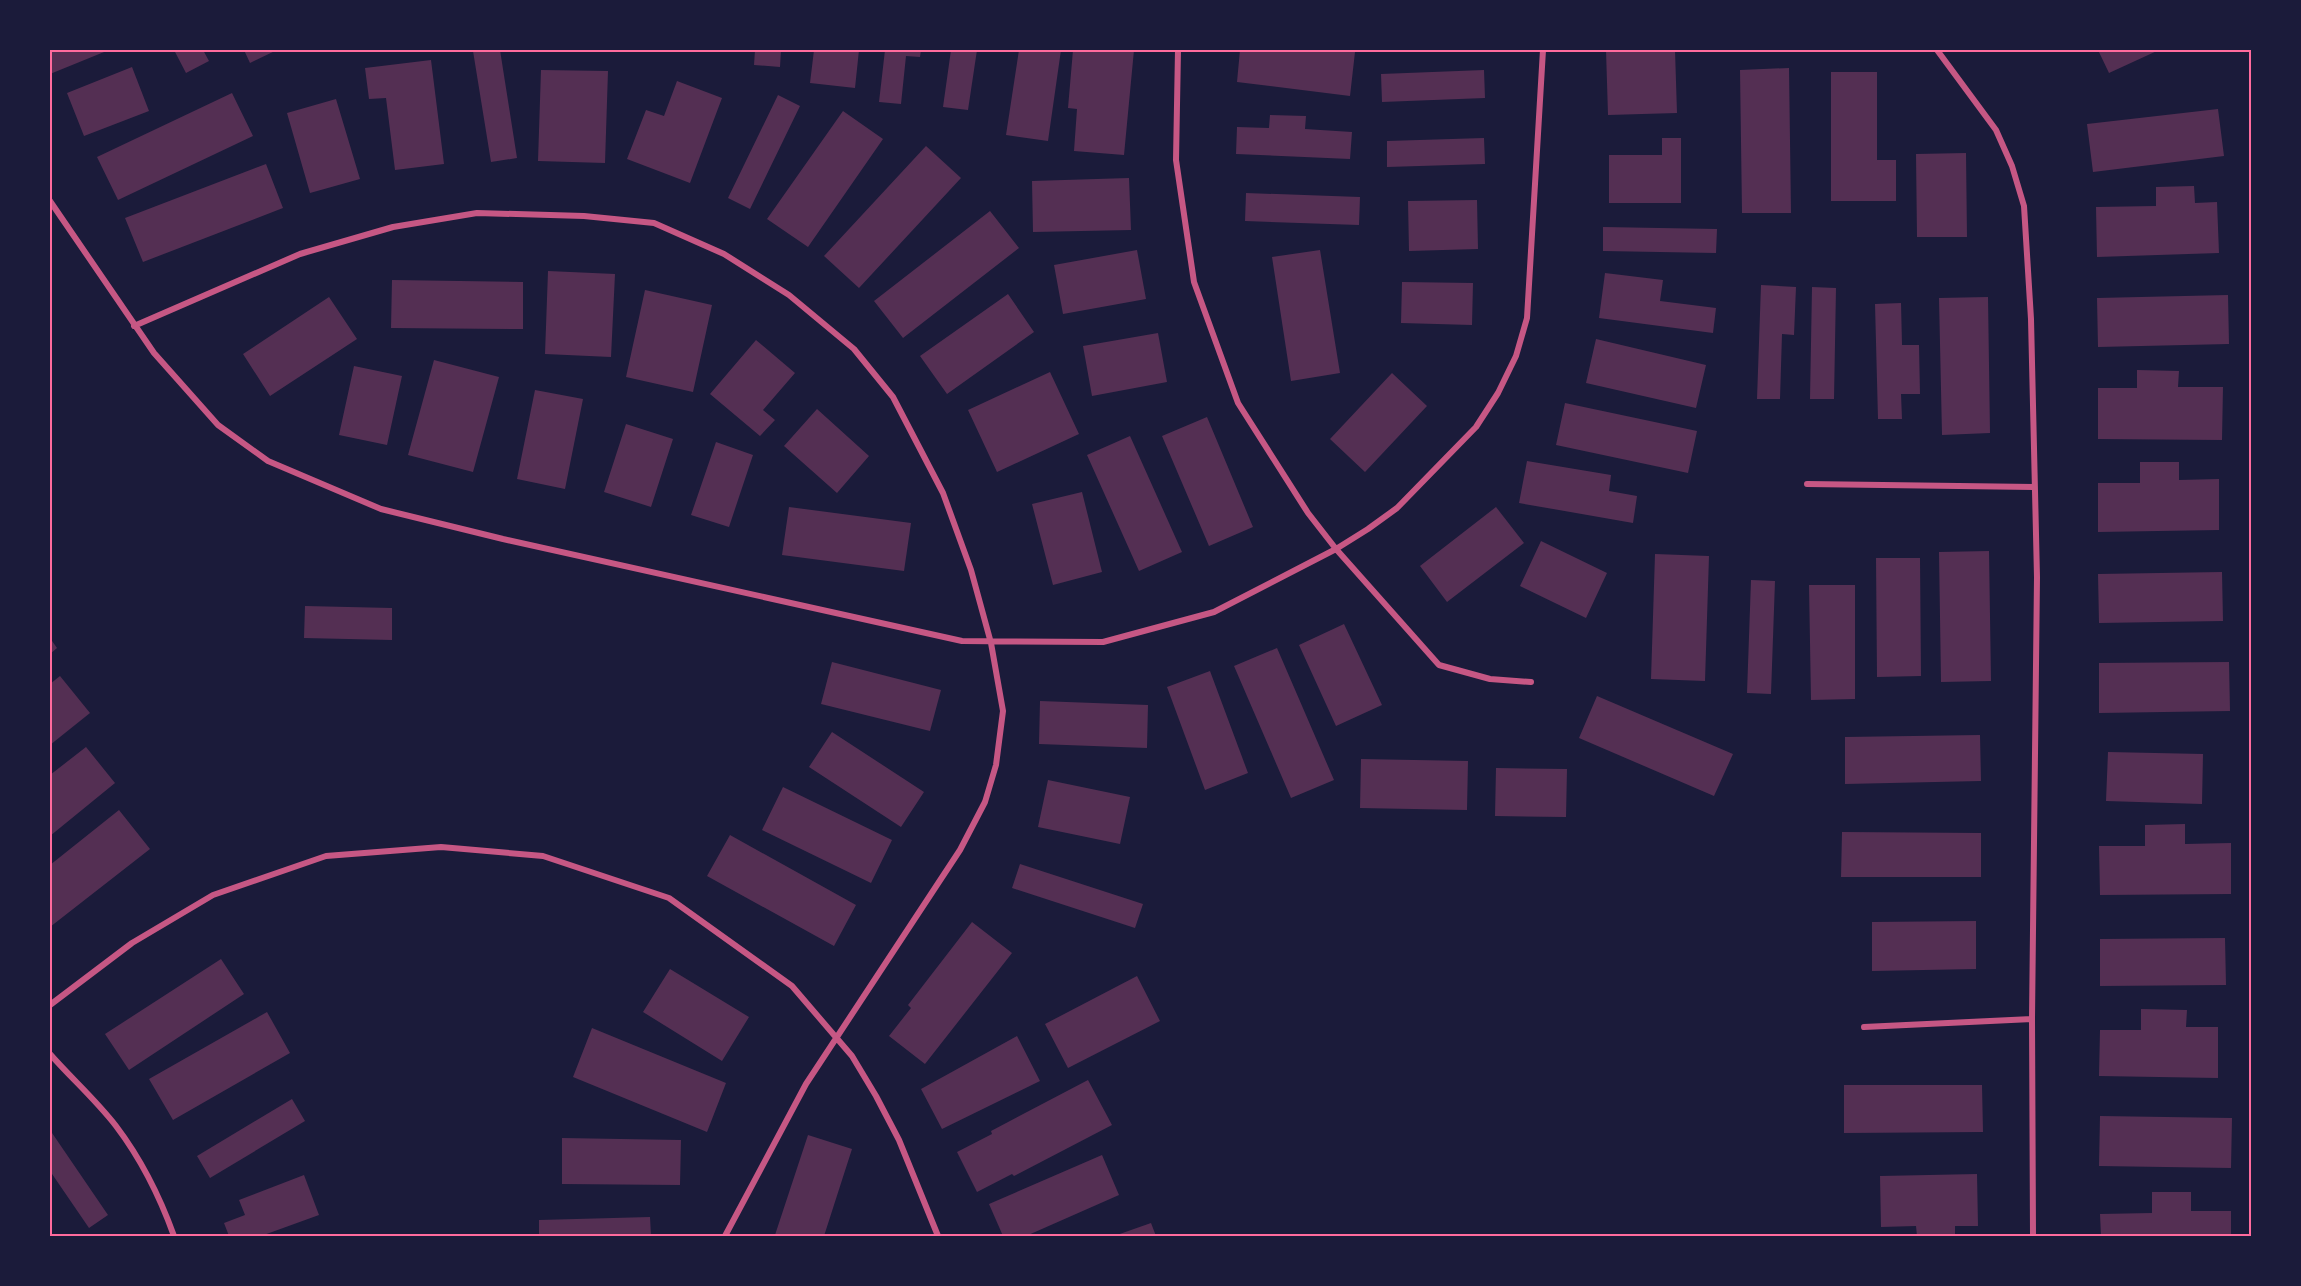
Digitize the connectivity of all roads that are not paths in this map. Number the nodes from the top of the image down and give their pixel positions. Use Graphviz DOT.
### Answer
graph roads {
  1 [pos="1178,50"];
  2 [pos="1543,50"];
  3 [pos="1937,50"];
  4 [pos="50,201"];
  5 [pos="134,326"];
  6 [pos="1807,484"];
  7 [pos="2034,487"];
  8 [pos="1336,549"];
  9 [pos="991,643"];
  10 [pos="1531,682"];
  11 [pos="50,1005"];
  12 [pos="2032,1019"];
  13 [pos="1864,1027"];
  14 [pos="836,1036"];
  15 [pos="50,1054"];
  16 [pos="174,1236"];
  17 [pos="725,1236"];
  18 [pos="938,1236"];
  19 [pos="2033,1236"];
  1 -- 8 [label="street"];
  2 -- 8 [label="street"];
  3 -- 7 [label="street"];
  4 -- 5 [label="street"];
  5 -- 9 [label="street"];
  5 -- 9 [label="street"];
  6 -- 7 [label="street"];
  7 -- 12 [label="street"];
  8 -- 9 [label="street"];
  8 -- 10 [label="street"];
  9 -- 14 [label="street"];
  11 -- 14 [label="street"];
  12 -- 13 [label="street"];
  12 -- 19 [label="street"];
  14 -- 17 [label="street"];
  14 -- 18 [label="street"];
  15 -- 16 [label="street"];
}
